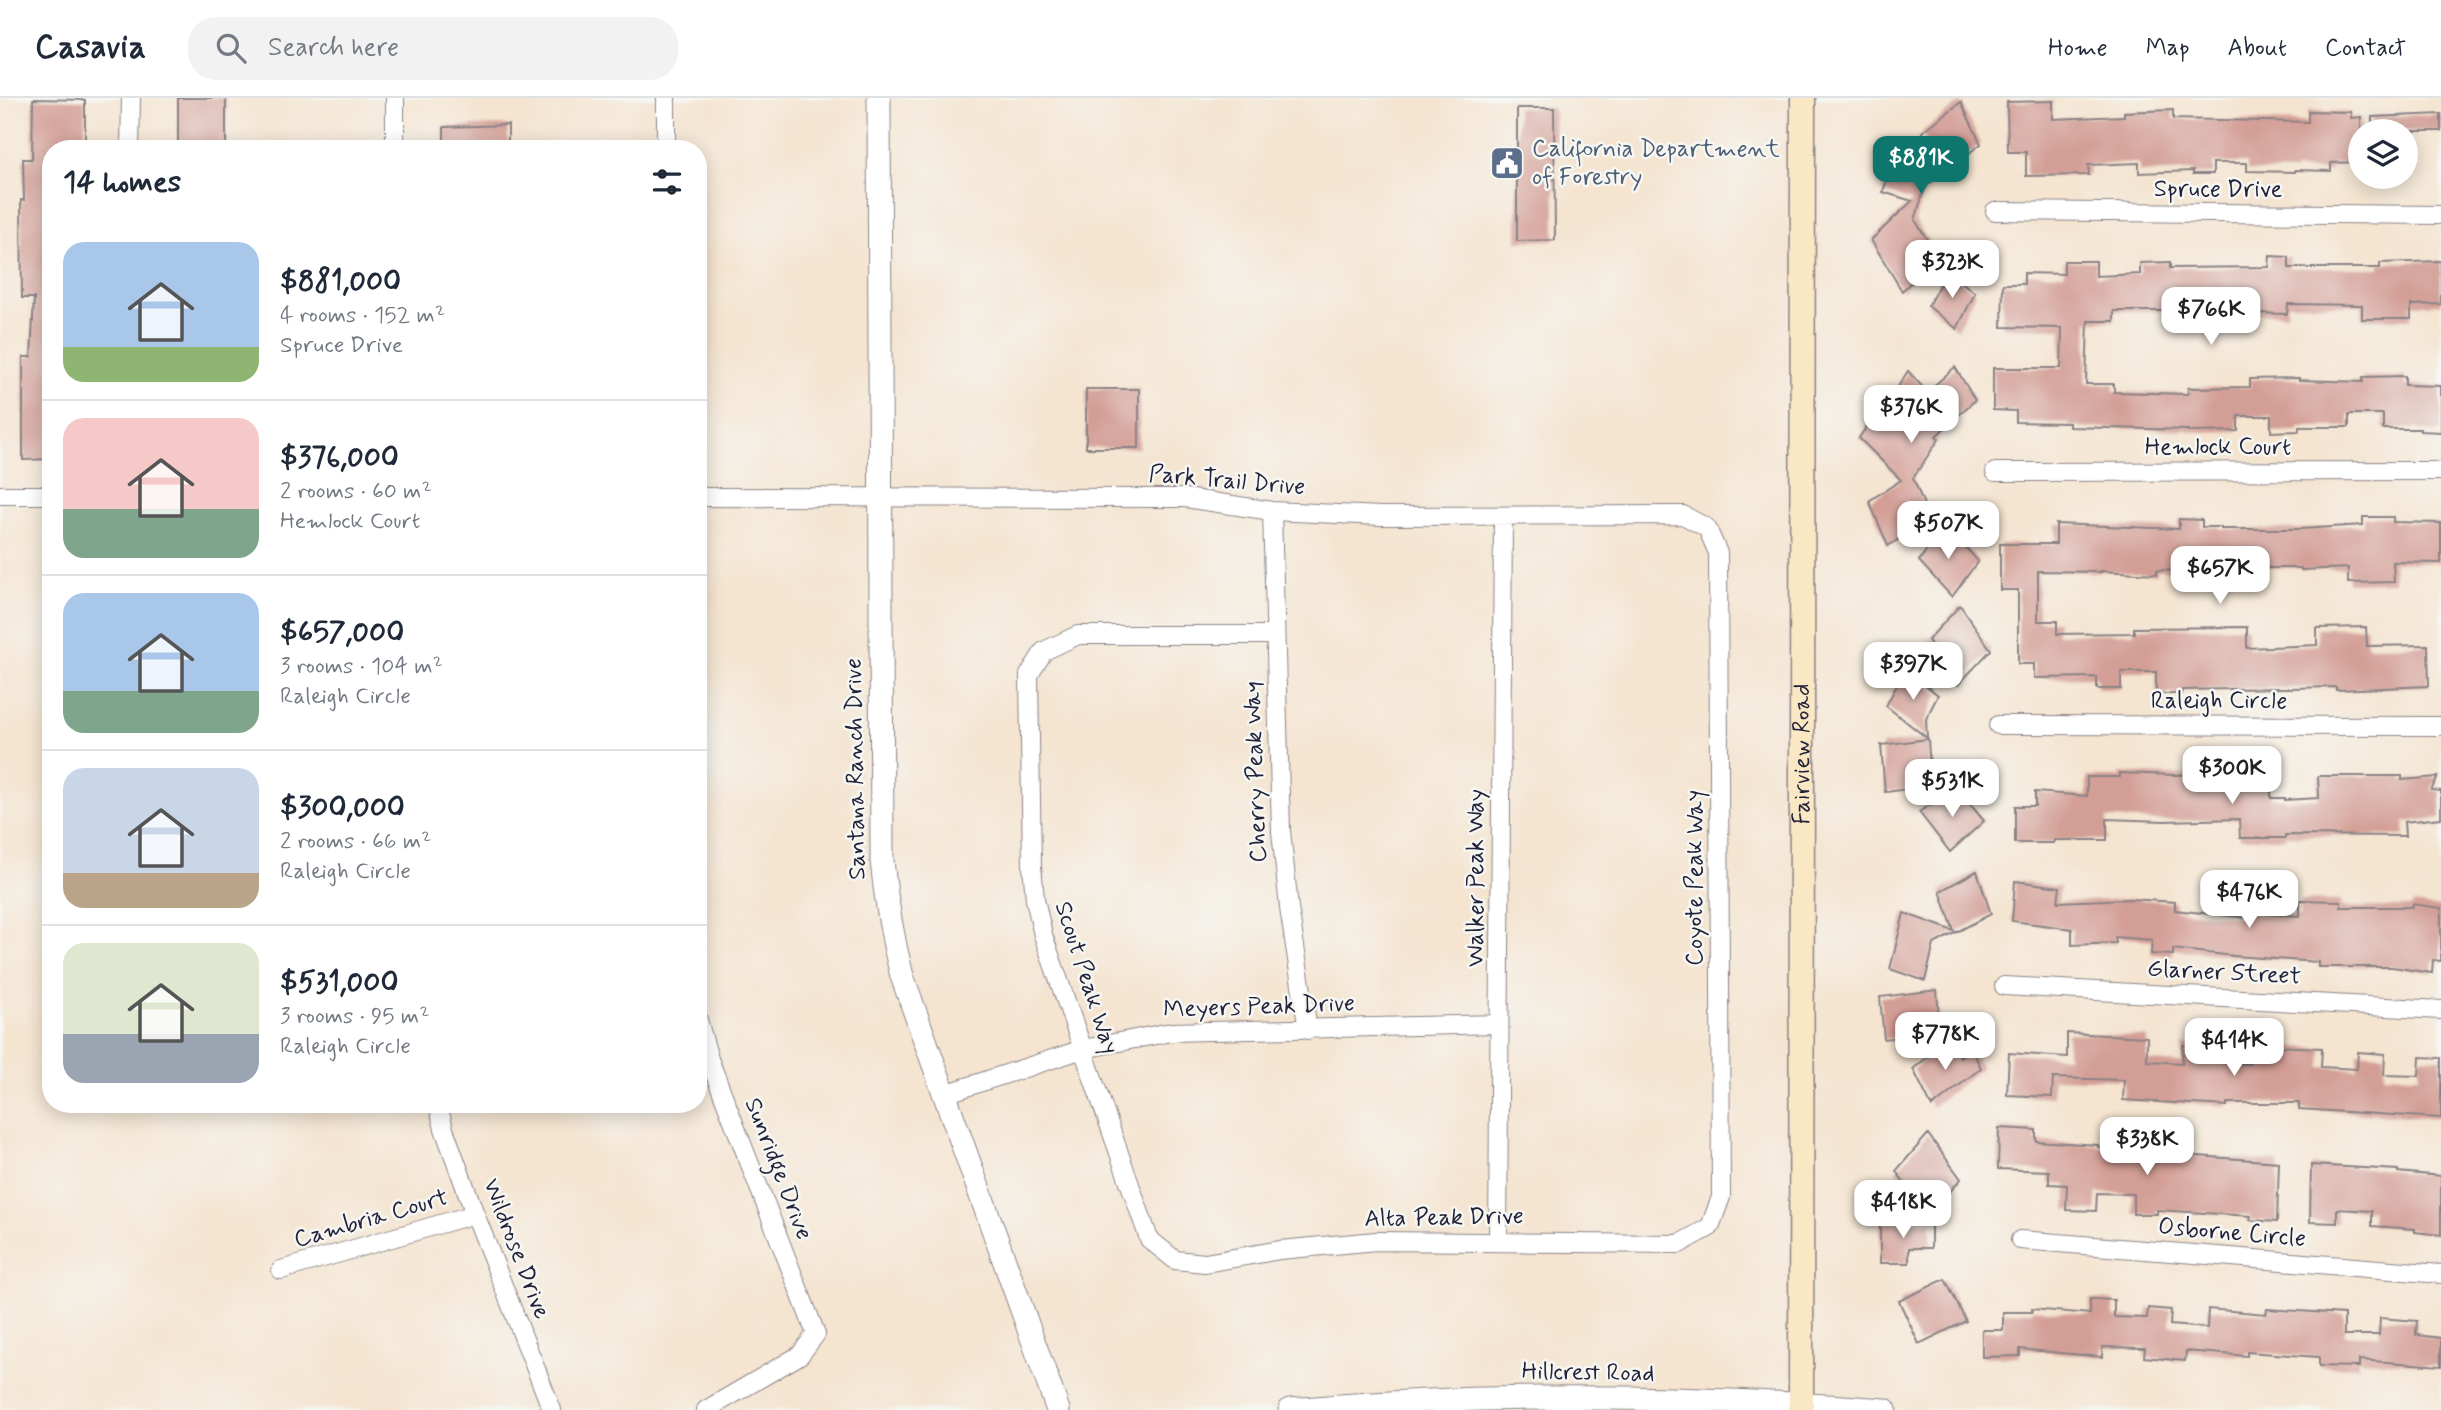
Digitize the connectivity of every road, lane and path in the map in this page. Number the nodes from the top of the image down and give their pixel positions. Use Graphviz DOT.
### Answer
graph roads {
  1 [pos="131,98"];
  2 [pos="395,98"];
  3 [pos="666,98"];
  4 [pos="879,98"];
  5 [pos="1803,98"];
  6 [pos="130,140"];
  7 [pos="395,140"];
  8 [pos="666,140"];
  9 [pos="1995,211"];
  10 [pos="2441,215"];
  11 [pos="2441,471"];
  12 [pos="1995,472"];
  13 [pos="0,495"];
  14 [pos="42,495"];
  15 [pos="707,496"];
  16 [pos="880,497"];
  17 [pos="1272,511"];
  18 [pos="1503,516"];
  19 [pos="1707,528"];
  20 [pos="1275,635"];
  21 [pos="1998,725"];
  22 [pos="2441,726"];
  23 [pos="2004,986"];
  24 [pos="2441,1010"];
  25 [pos="1499,1024"];
  26 [pos="1308,1030"];
  27 [pos="1083,1049"];
  28 [pos="707,1052"];
  29 [pos="946,1094"];
  30 [pos="440,1113"];
  31 [pos="475,1214"];
  32 [pos="1710,1227"];
  33 [pos="2020,1240"];
  34 [pos="1498,1241"];
  35 [pos="1175,1260"];
  36 [pos="281,1270"];
  37 [pos="2441,1274"];
  38 [pos="1801,1407"];
  39 [pos="552,1410"];
  40 [pos="706,1410"];
  41 [pos="1058,1410"];
  42 [pos="1290,1410"];
  43 [pos="1885,1410"];
  1 -- 6 [label="street"];
  2 -- 7 [label="street"];
  3 -- 8 [label="street"];
  4 -- 16 [label="street, Santana Ranch Drive"];
  5 -- 38 [label="main road, Fairview Road"];
  9 -- 10 [label="street, Spruce Drive"];
  11 -- 12 [label="street, Hemlock Court"];
  13 -- 14 [label="street"];
  15 -- 16 [label="street, Park Trail Drive"];
  16 -- 17 [label="street, Park Trail Drive"];
  16 -- 29 [label="street, Santana Ranch Drive"];
  17 -- 18 [label="street, Park Trail Drive"];
  17 -- 20 [label="street, Cherry Peak Way"];
  18 -- 19 [label="street, Park Trail Drive"];
  18 -- 25 [label="street, Walker Peak Way"];
  19 -- 32 [label="street, Coyote Peak Way"];
  20 -- 26 [label="street, Cherry Peak Way"];
  20 -- 27 [label="street, Scout Peak Way"];
  21 -- 22 [label="street, Raleigh Circle"];
  23 -- 24 [label="street, Glarner Street"];
  25 -- 26 [label="street, Meyers Peak Drive"];
  25 -- 34 [label="street, Walker Peak Way"];
  26 -- 27 [label="street, Meyers Peak Drive"];
  27 -- 29 [label="street, Meyers Peak Drive"];
  27 -- 35 [label="street, Scout Peak Way"];
  28 -- 40 [label="street, Sunridge Drive"];
  29 -- 41 [label="street, Santana Ranch Drive"];
  30 -- 31 [label="street, Wildrose Drive"];
  31 -- 36 [label="street, Cambria Court"];
  31 -- 39 [label="street, Wildrose Drive"];
  32 -- 34 [label="street, Alta Peak Drive"];
  33 -- 37 [label="street, Osborne Circle"];
  34 -- 35 [label="street, Alta Peak Drive"];
  38 -- 42 [label="street, Hillcrest Road"];
  38 -- 43 [label="street, Hillcrest Road"];
}
